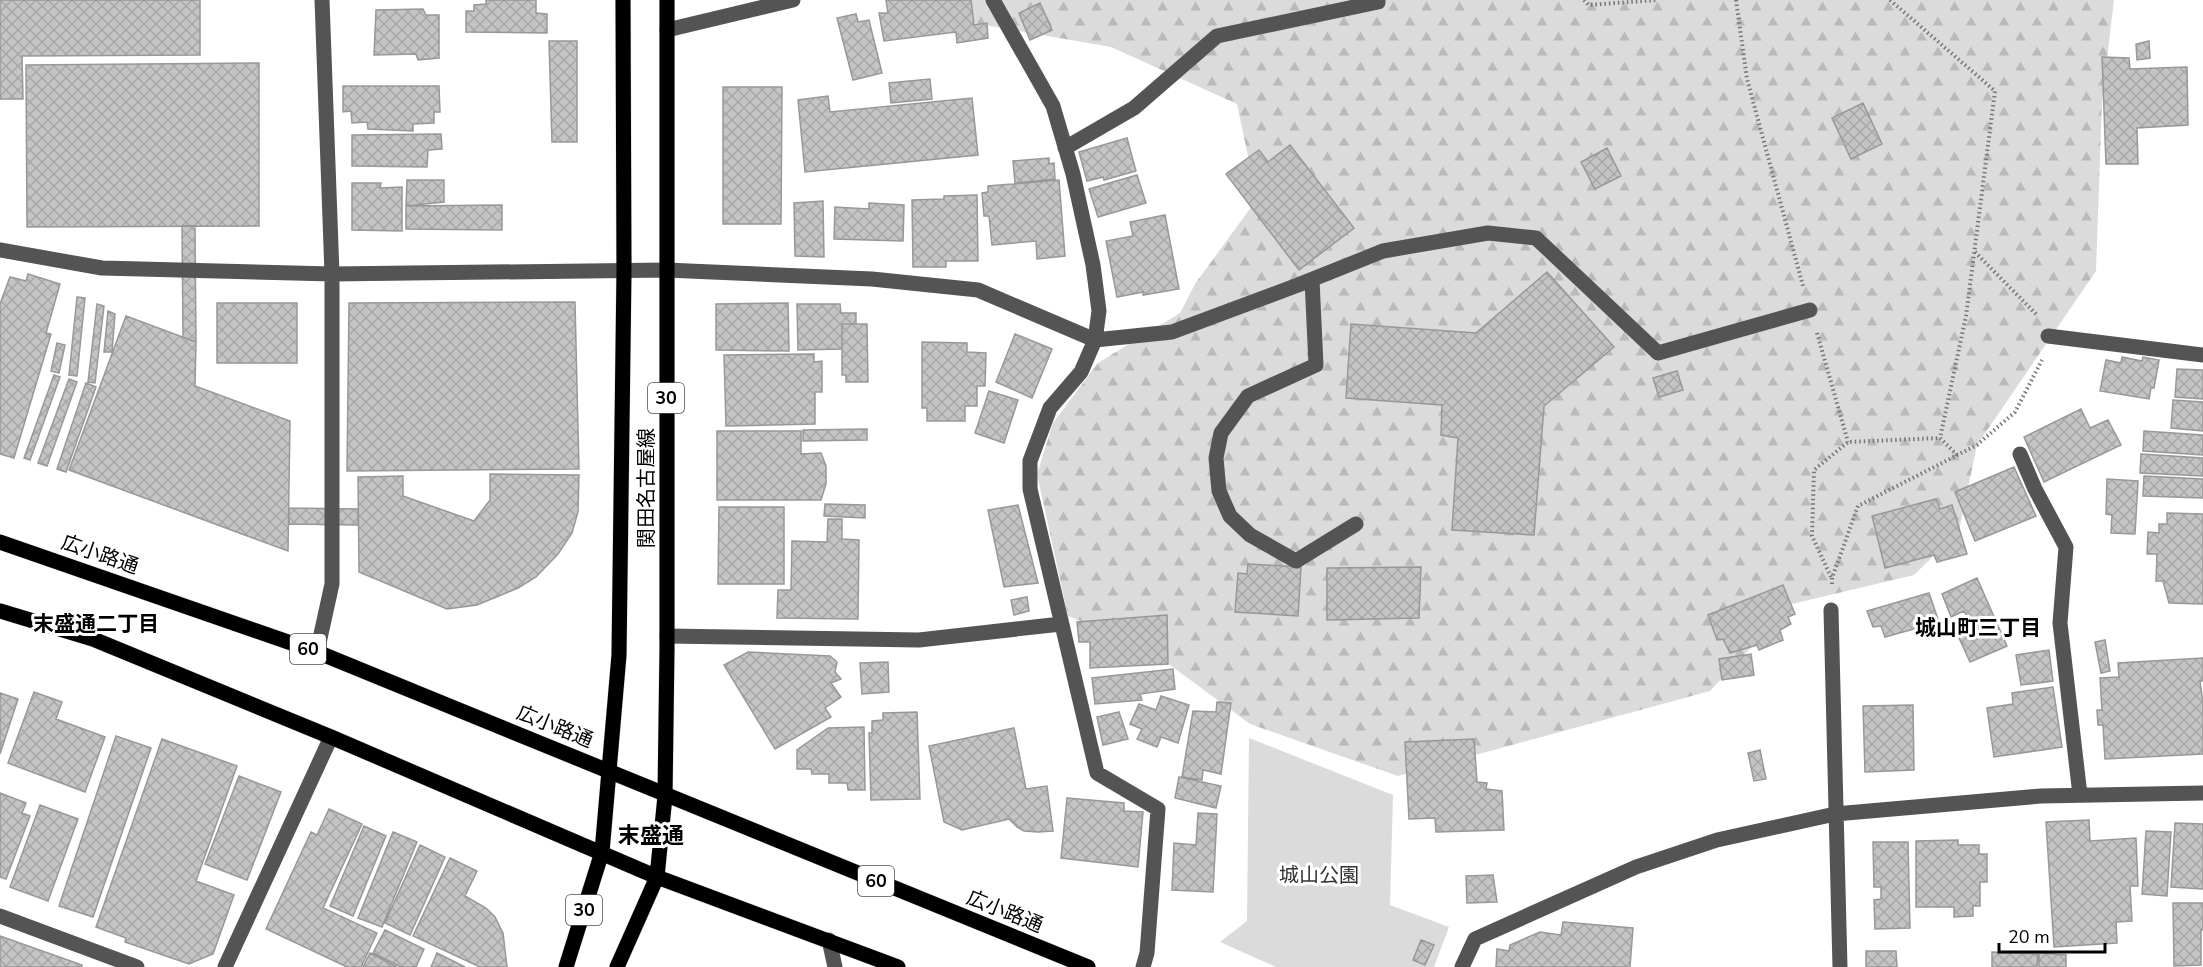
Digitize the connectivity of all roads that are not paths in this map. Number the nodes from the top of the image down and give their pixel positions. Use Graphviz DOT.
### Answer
graph roads {
  1 [pos="322,0"];
  2 [pos="623,0"];
  3 [pos="667,0"];
  4 [pos="793,0"];
  5 [pos="993,0"];
  6 [pos="1378,0"];
  7 [pos="667,30"];
  8 [pos="1065,148"];
  9 [pos="0,250"];
  10 [pos="666,270"];
  11 [pos="624,271"];
  12 [pos="332,274"];
  13 [pos="1311,280"];
  14 [pos="1810,310"];
  15 [pos="2048,336"];
  16 [pos="1095,340"];
  17 [pos="2203,355"];
  18 [pos="2020,454"];
  19 [pos="1356,524"];
  20 [pos="0,542"];
  21 [pos="1831,610"];
  22 [pos="0,612"];
  23 [pos="1061,624"];
  24 [pos="667,636"];
  25 [pos="317,652"];
  26 [pos="331,737"];
  27 [pos="610,771"];
  28 [pos="2203,793"];
  29 [pos="2080,795"];
  30 [pos="665,796"];
  31 [pos="1835,814"];
  32 [pos="602,852"];
  33 [pos="657,877"];
  34 [pos="0,916"];
  35 [pos="829,940"];
  36 [pos="137,967"];
  37 [pos="225,967"];
  38 [pos="566,967"];
  39 [pos="617,967"];
  40 [pos="835,967"];
  41 [pos="898,967"];
  42 [pos="1088,967"];
  43 [pos="1143,967"];
  44 [pos="1462,967"];
  45 [pos="1840,967"];
  1 -- 12 [label="street"];
  2 -- 11 [label="main road, 関田名古屋線 / 30"];
  3 -- 7 [label="main road, 関田名古屋線 / 30"];
  4 -- 7 [label="street"];
  5 -- 8 [label="street"];
  6 -- 8 [label="street"];
  7 -- 10 [label="main road, 関田名古屋線 / 30"];
  8 -- 16 [label="street"];
  9 -- 12 [label="street"];
  10 -- 11 [label="street"];
  10 -- 16 [label="street"];
  10 -- 24 [label="main road, 関田名古屋線 / 30"];
  11 -- 12 [label="street"];
  11 -- 27 [label="main road, 関田名古屋線 / 30"];
  12 -- 25 [label="street"];
  13 -- 14 [label="street"];
  13 -- 16 [label="street"];
  13 -- 19 [label="street"];
  15 -- 17 [label="street"];
  16 -- 23 [label="street"];
  18 -- 29 [label="street"];
  20 -- 25 [label="main road, 広小路通 / 60"];
  21 -- 31 [label="street"];
  22 -- 26 [label="main road"];
  23 -- 24 [label="street"];
  23 -- 43 [label="street"];
  24 -- 30 [label="main road, 関田名古屋線 / 30"];
  25 -- 27 [label="main road, 広小路通 / 60"];
  26 -- 32 [label="main road"];
  26 -- 37 [label="street"];
  27 -- 30 [label="main road, 広小路通 / 60"];
  27 -- 32 [label="main road, 関田名古屋線 / 30"];
  28 -- 29 [label="street"];
  29 -- 31 [label="street"];
  30 -- 33 [label="main road, 関田名古屋線 / 30"];
  30 -- 42 [label="main road, 広小路通 / 60"];
  31 -- 44 [label="street"];
  31 -- 45 [label="street"];
  32 -- 33 [label="main road"];
  32 -- 38 [label="main road, 関田名古屋線 / 30"];
  33 -- 35 [label="main road"];
  33 -- 39 [label="main road, 関田名古屋線 / 30"];
  34 -- 36 [label="street"];
  35 -- 40 [label="street"];
  35 -- 41 [label="main road"];
}
